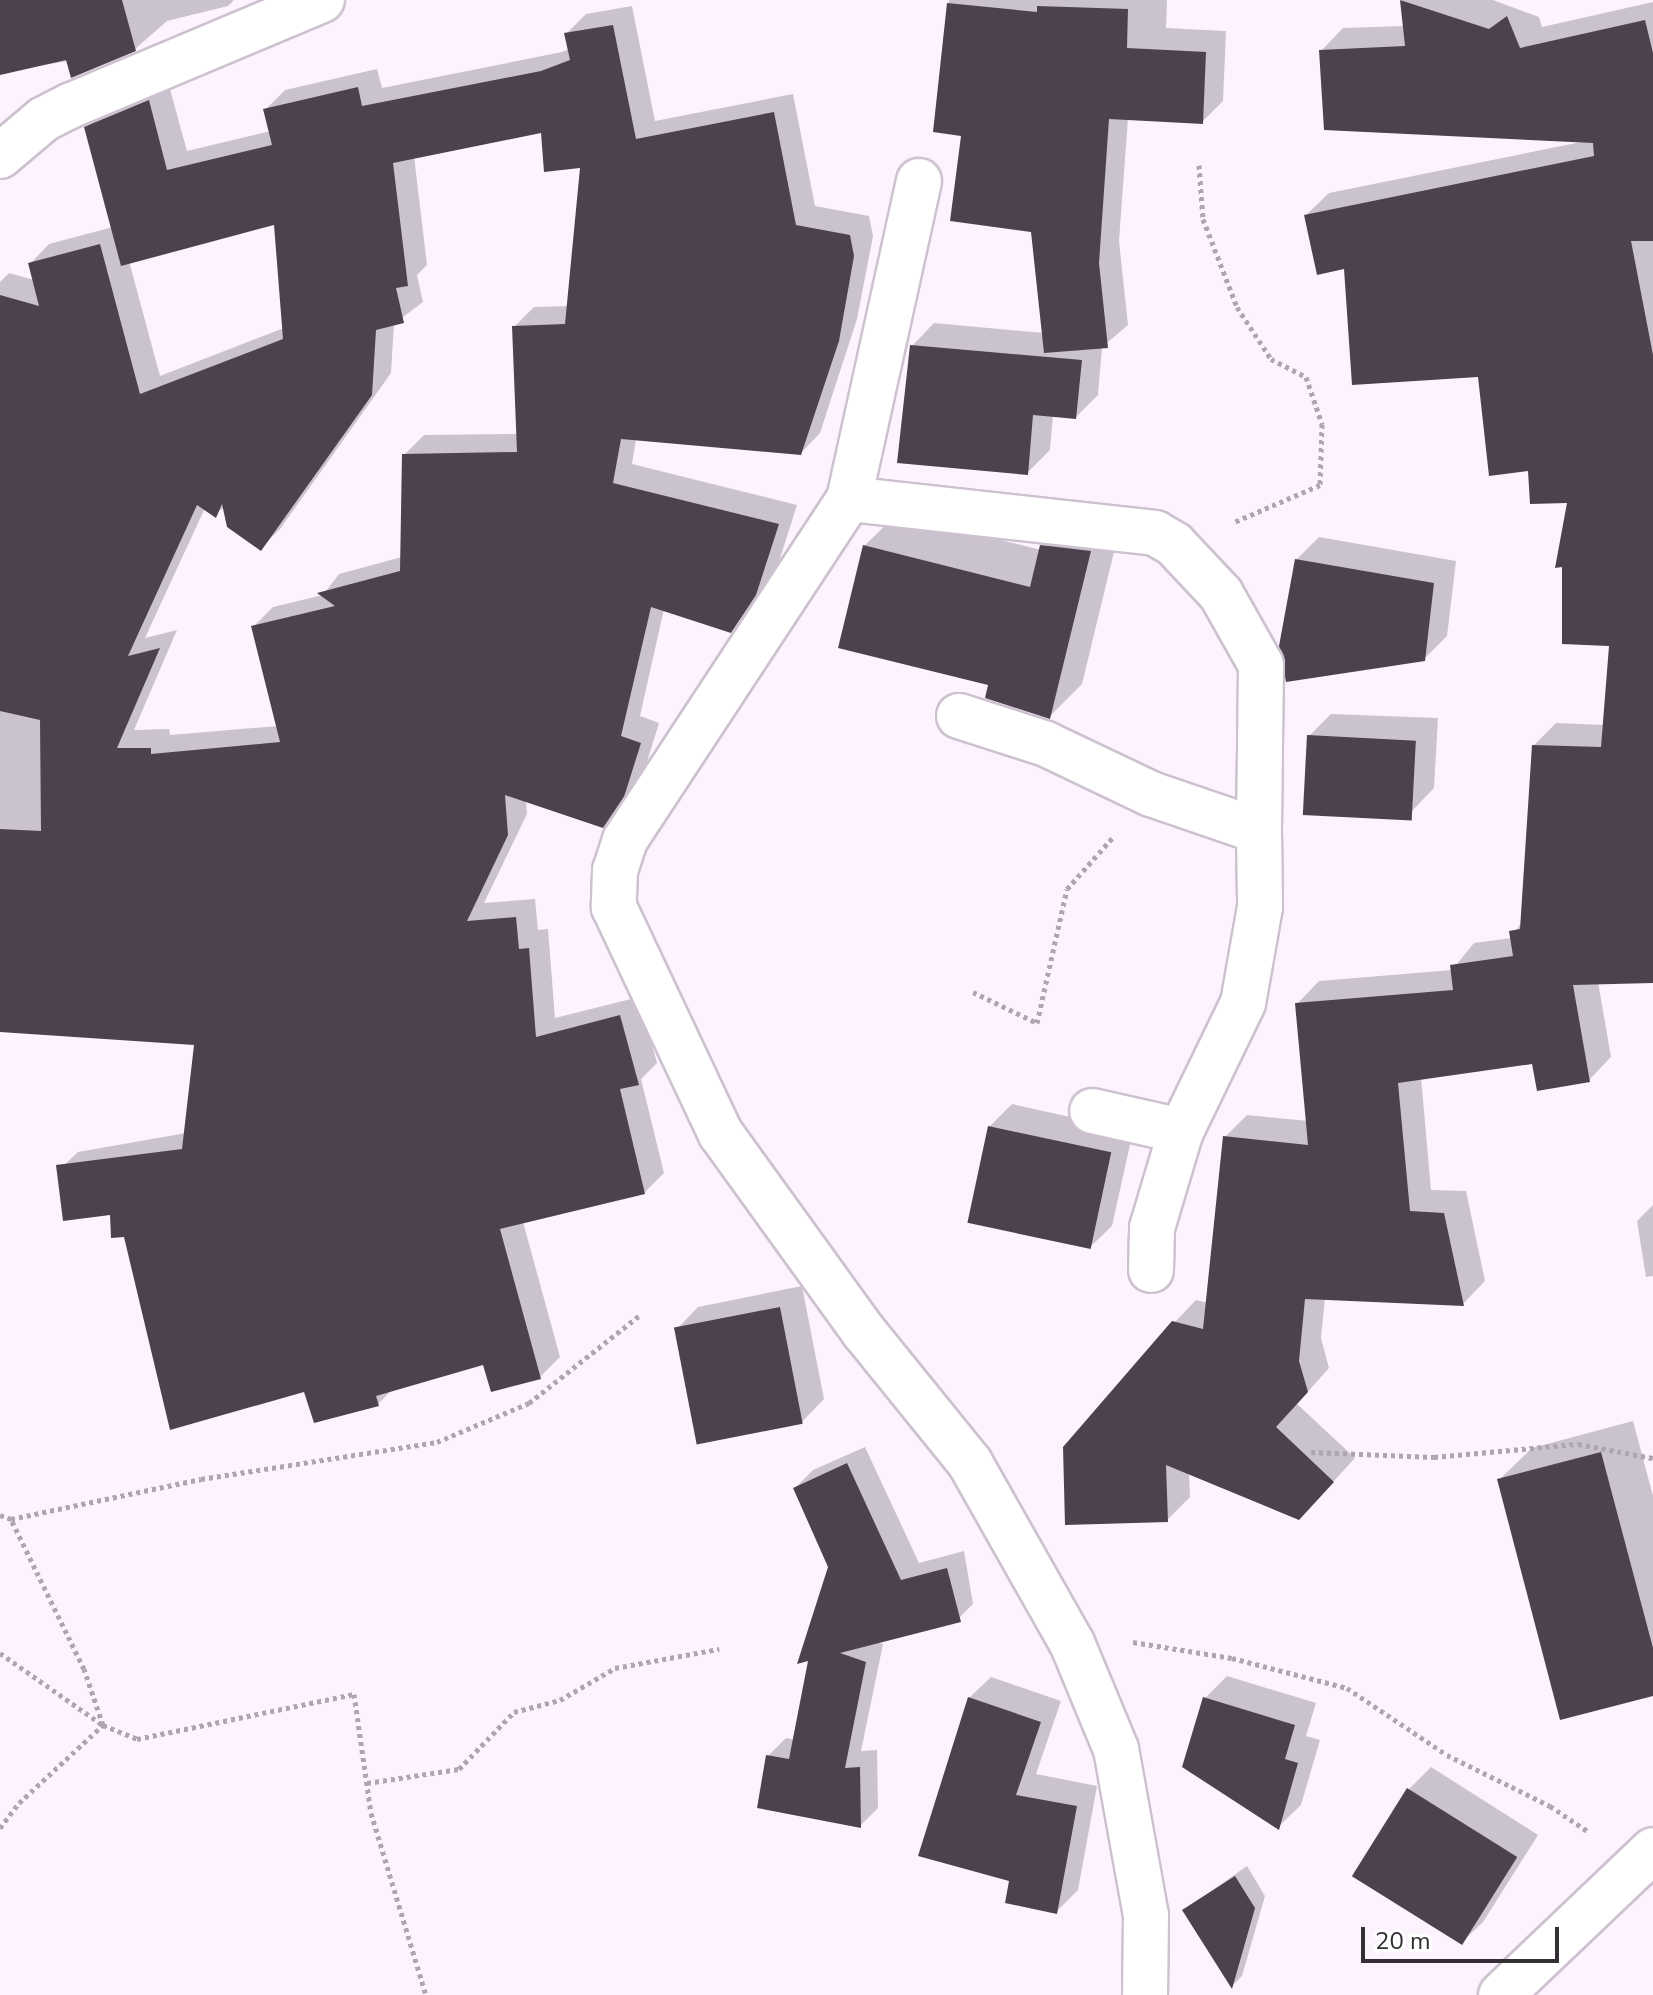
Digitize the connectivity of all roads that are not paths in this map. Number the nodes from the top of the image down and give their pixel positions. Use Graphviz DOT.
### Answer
graph roads {
  1 [pos="322,0"];
  2 [pos="0,156"];
  3 [pos="919,181"];
  4 [pos="849,499"];
  5 [pos="959,716"];
  6 [pos="1259,831"];
  7 [pos="1092,1111"];
  8 [pos="1181,1131"];
  9 [pos="1151,1270"];
  10 [pos="1644,1856"];
  11 [pos="1145,1995"];
  12 [pos="1501,1995"];
  1 -- 2 [label="street"];
  3 -- 4 [label="street"];
  4 -- 6 [label="street"];
  4 -- 11 [label="street"];
  5 -- 6 [label="street"];
  6 -- 8 [label="street"];
  7 -- 8 [label="street"];
  8 -- 9 [label="street"];
  10 -- 12 [label="street"];
}
